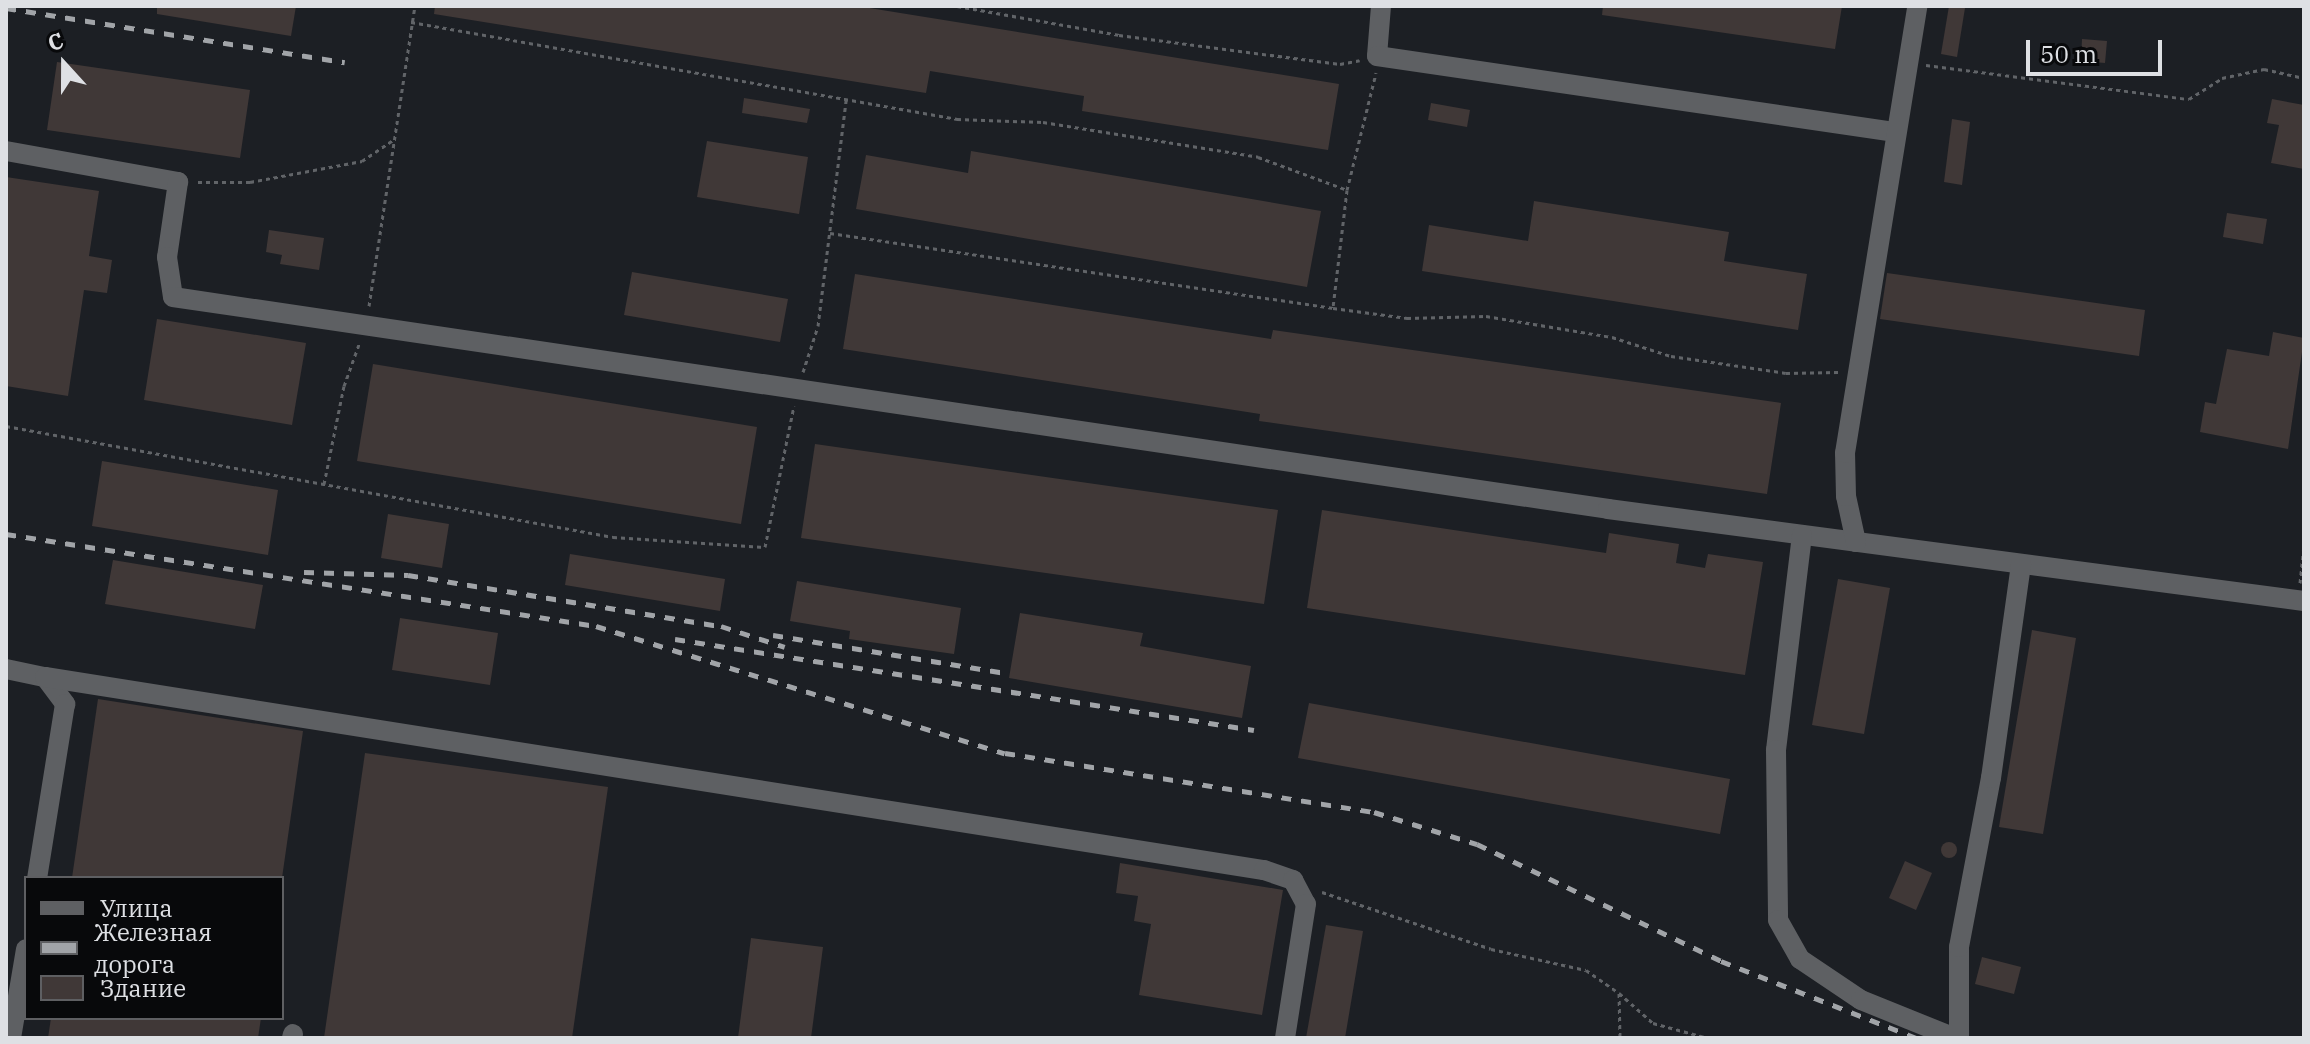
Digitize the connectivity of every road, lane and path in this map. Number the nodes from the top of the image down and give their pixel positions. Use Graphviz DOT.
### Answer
graph roads {
  1 [pos="415,6"];
  2 [pos="957,6"];
  3 [pos="1381,6"];
  4 [pos="1917,6"];
  5 [pos="411,22"];
  6 [pos="1377,56"];
  7 [pos="1907,61"];
  8 [pos="2304,78"];
  9 [pos="846,100"];
  10 [pos="1895,132"];
  11 [pos="393,140"];
  12 [pos="6,151"];
  13 [pos="178,182"];
  14 [pos="1347,190"];
  15 [pos="830,233"];
  16 [pos="1333,308"];
  17 [pos="365,326"];
  18 [pos="1861,367"];
  19 [pos="797,390"];
  20 [pos="6,426"];
  21 [pos="324,484"];
  22 [pos="1802,535"];
  23 [pos="1856,542"];
  24 [pos="2021,564"];
  25 [pos="2304,601"];
  26 [pos="6,669"];
  27 [pos="45,677"];
  28 [pos="37,876"];
  29 [pos="1293,880"];
  30 [pos="24,957"];
  31 [pos="1619,993"];
  32 [pos="11,1006"];
  33 [pos="11,1038"];
  34 [pos="1285,1038"];
  35 [pos="1620,1038"];
  36 [pos="1708,1038"];
  37 [pos="1957,1038"];
  1 -- 5 [label="path"];
  2 -- 6 [label="path"];
  3 -- 6 [label="lane"];
  4 -- 7 [label="lane"];
  5 -- 9 [label="path"];
  5 -- 11 [label="path"];
  6 -- 10 [label="lane"];
  6 -- 14 [label="path"];
  7 -- 8 [label="path"];
  7 -- 10 [label="lane"];
  9 -- 14 [label="path"];
  9 -- 15 [label="path"];
  10 -- 18 [label="lane"];
  11 -- 13 [label="path"];
  11 -- 17 [label="path"];
  12 -- 13 [label="lane"];
  13 -- 17 [label="lane"];
  14 -- 16 [label="path"];
  15 -- 16 [label="path"];
  15 -- 19 [label="path"];
  16 -- 18 [label="path"];
  17 -- 19 [label="lane"];
  17 -- 21 [label="path"];
  18 -- 23 [label="lane"];
  19 -- 21 [label="path"];
  19 -- 22 [label="lane"];
  20 -- 21 [label="path"];
  22 -- 23 [label="lane"];
  22 -- 37 [label="lane"];
  23 -- 24 [label="lane"];
  24 -- 25 [label="lane"];
  24 -- 37 [label="lane"];
  26 -- 27 [label="lane"];
  27 -- 28 [label="lane"];
  27 -- 29 [label="lane"];
  29 -- 31 [label="path"];
  29 -- 34 [label="lane"];
  30 -- 32 [label="lane"];
  31 -- 35 [label="path"];
  31 -- 36 [label="path"];
  32 -- 33 [label="lane"];
}
